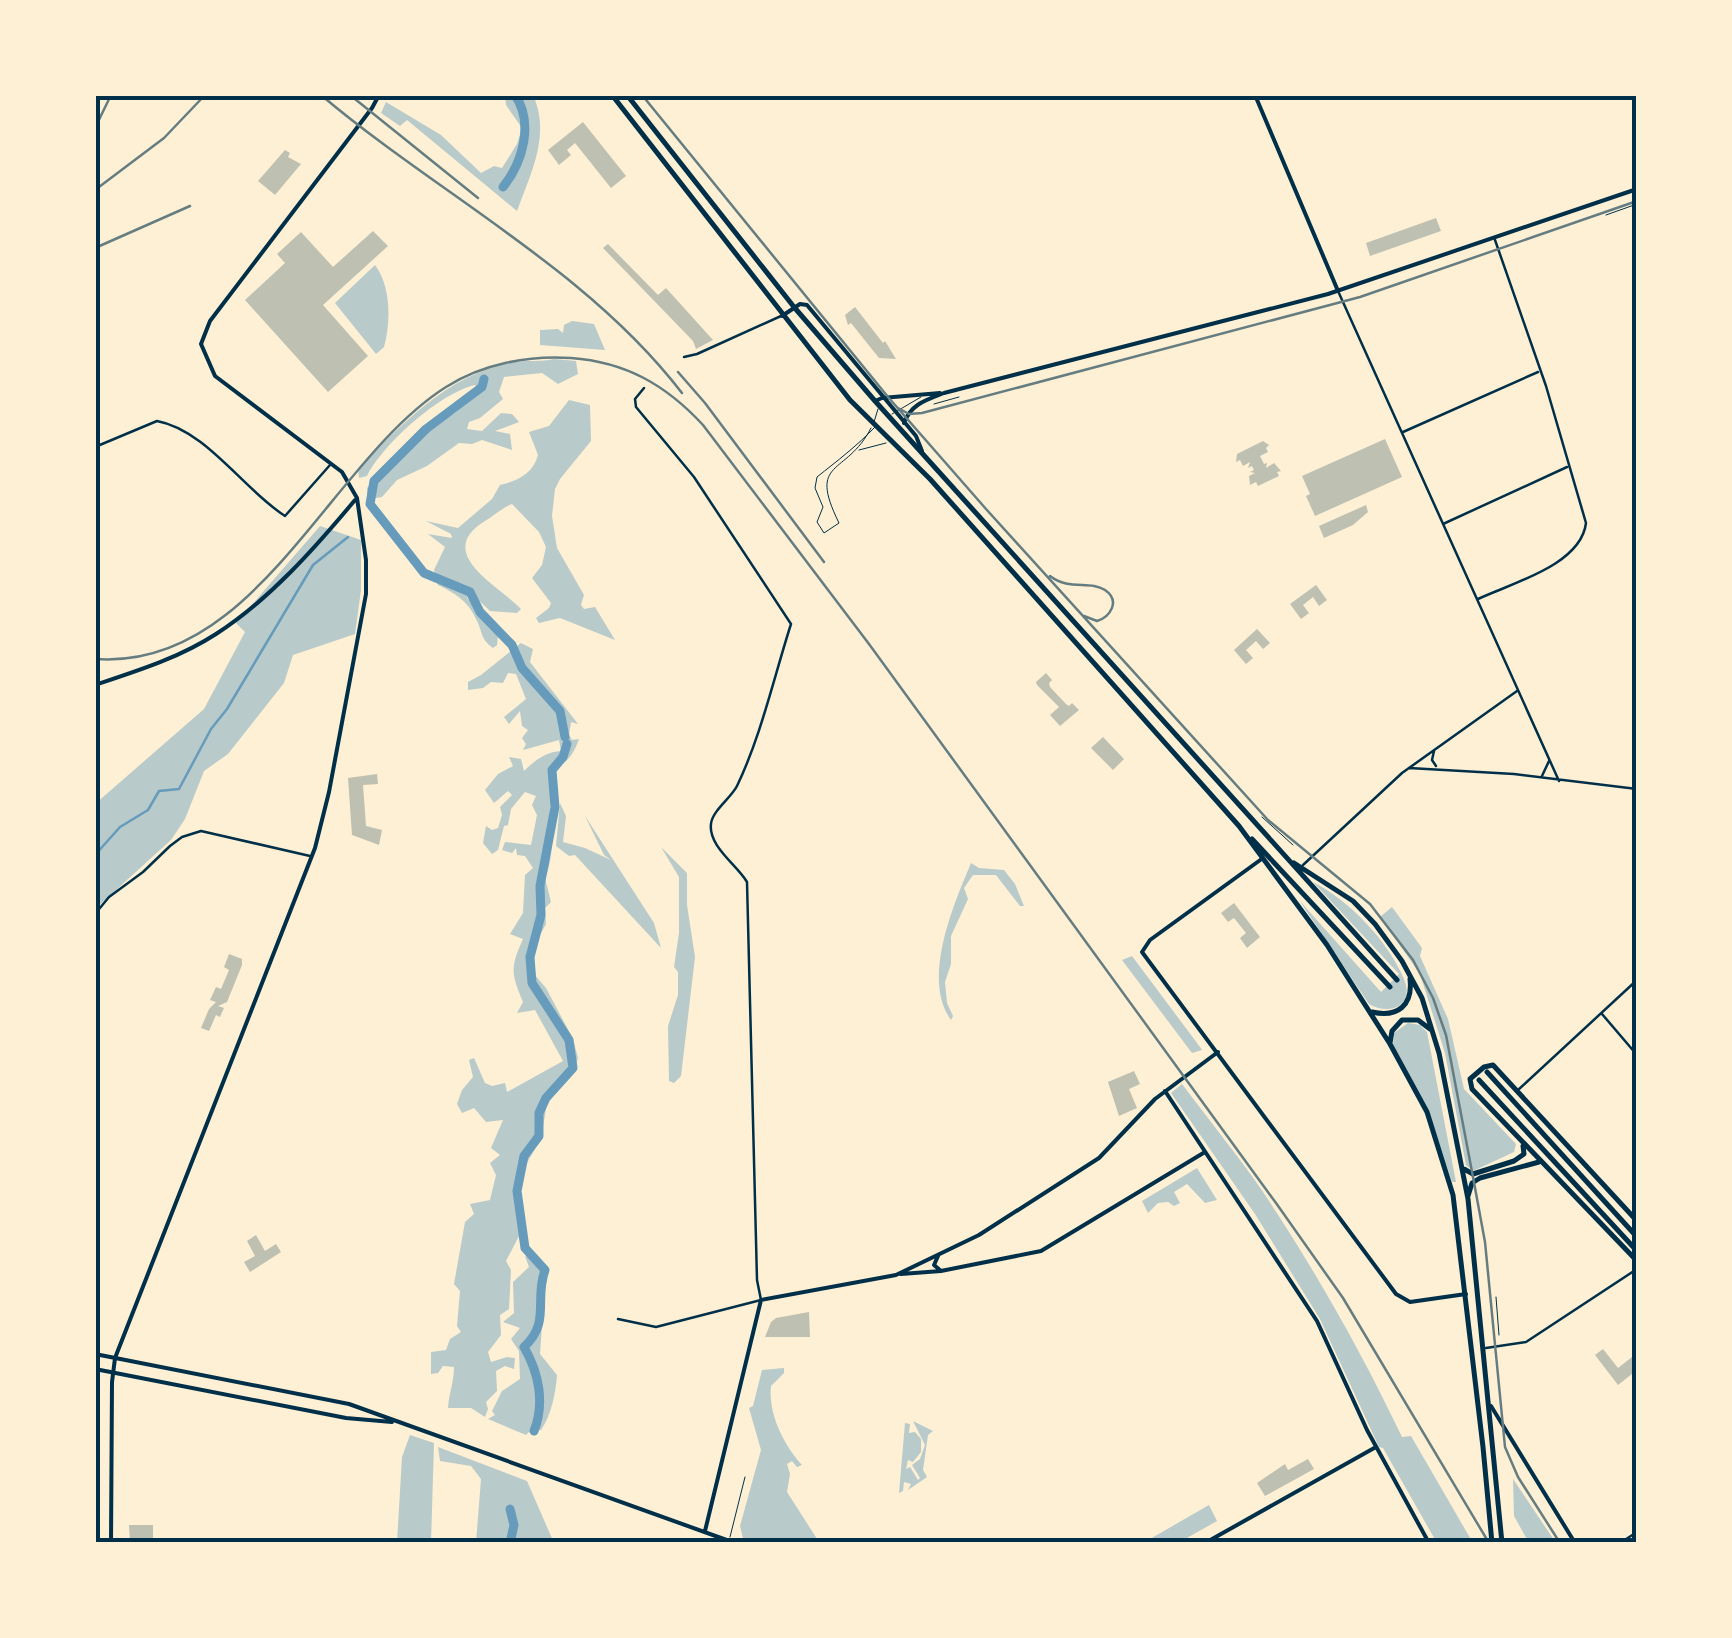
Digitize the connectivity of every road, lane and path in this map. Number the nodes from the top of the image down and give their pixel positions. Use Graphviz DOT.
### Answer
graph roads {
  1 [pos="378,95"];
  2 [pos="612,95"];
  3 [pos="627,95"];
  4 [pos="1253,95"];
  5 [pos="1637,189"];
  6 [pos="1637,204"];
  7 [pos="1606,215"];
  8 [pos="1495,238"];
  9 [pos="1338,291"];
  10 [pos="794,307"];
  11 [pos="782,316"];
  12 [pos="684,356"];
  13 [pos="1538,372"];
  14 [pos="644,388"];
  15 [pos="944,393"];
  16 [pos="923,395"];
  17 [pos="960,397"];
  18 [pos="879,400"];
  19 [pos="929,406"];
  20 [pos="892,414"];
  21 [pos="875,425"];
  22 [pos="902,426"];
  23 [pos="1402,432"];
  24 [pos="868,434"];
  25 [pos="893,441"];
  26 [pos="95,446"];
  27 [pos="856,451"];
  28 [pos="331,464"];
  29 [pos="1569,466"];
  30 [pos="357,498"];
  31 [pos="1442,524"];
  32 [pos="1476,600"];
  33 [pos="95,685"];
  34 [pos="1517,691"];
  35 [pos="1434,750"];
  36 [pos="1549,759"];
  37 [pos="1408,768"];
  38 [pos="1438,768"];
  39 [pos="1541,777"];
  40 [pos="1559,781"];
  41 [pos="1637,789"];
  42 [pos="1262,817"];
  43 [pos="1239,826"];
  44 [pos="1293,845"];
  45 [pos="312,857"];
  46 [pos="1263,858"];
  47 [pos="1291,862"];
  48 [pos="1302,866"];
  49 [pos="95,914"];
  50 [pos="1410,975"];
  51 [pos="1396,980"];
  52 [pos="1637,980"];
  53 [pos="1390,986"];
  54 [pos="1370,1011"];
  55 [pos="1601,1013"];
  56 [pos="1432,1031"];
  57 [pos="1390,1044"];
  58 [pos="1218,1052"];
  59 [pos="1637,1055"];
  60 [pos="1487,1072"];
  61 [pos="1479,1080"];
  62 [pos="1165,1090"];
  63 [pos="1517,1092"];
  64 [pos="1520,1139"];
  65 [pos="1205,1152"];
  66 [pos="1461,1164"];
  67 [pos="1546,1166"];
  68 [pos="1468,1199"];
  69 [pos="1637,1221"];
  70 [pos="1637,1237"];
  71 [pos="1637,1250"];
  72 [pos="941,1253"];
  73 [pos="1637,1265"];
  74 [pos="940,1271"];
  75 [pos="896,1274"];
  76 [pos="1479,1292"];
  77 [pos="1466,1294"];
  78 [pos="1496,1297"];
  79 [pos="761,1300"];
  80 [pos="618,1319"];
  81 [pos="1499,1335"];
  82 [pos="1485,1348"];
  83 [pos="95,1354"];
  84 [pos="115,1358"];
  85 [pos="95,1369"];
  86 [pos="113,1373"];
  87 [pos="349,1404"];
  88 [pos="1491,1406"];
  89 [pos="365,1410"];
  90 [pos="346,1418"];
  91 [pos="363,1420"];
  92 [pos="397,1422"];
  93 [pos="1376,1447"];
  94 [pos="745,1478"];
  95 [pos="704,1530"];
  96 [pos="1637,1532"];
  97 [pos="732,1542"];
  98 [pos="110,1543"];
  99 [pos="1205,1543"];
  100 [pos="1428,1543"];
  101 [pos="1492,1543"];
  102 [pos="1502,1543"];
  103 [pos="1575,1543"];
  104 [pos="1620,1543"];
  1 -- 28 [label="street"];
  2 -- 11 [label="main road"];
  3 -- 10 [label="main road"];
  4 -- 9 [label="street"];
  5 -- 8 [label="street"];
  6 -- 7 [label="path"];
  8 -- 9 [label="street"];
  8 -- 13 [label="street"];
  9 -- 15 [label="street"];
  9 -- 23 [label="street"];
  10 -- 11 [label="street"];
  10 -- 18 [label="main road"];
  11 -- 12 [label="street"];
  11 -- 21 [label="main road"];
  13 -- 23 [label="street"];
  13 -- 29 [label="street"];
  14 -- 79 [label="street"];
  15 -- 16 [label="street"];
  15 -- 22 [label="street"];
  16 -- 18 [label="street"];
  16 -- 20 [label="lane"];
  17 -- 19 [label="path"];
  18 -- 20 [label="main road"];
  18 -- 21 [label="lane"];
  20 -- 21 [label="lane"];
  20 -- 22 [label="main road"];
  21 -- 24 [label="lane"];
  21 -- 25 [label="main road"];
  22 -- 47 [label="main road"];
  23 -- 31 [label="street"];
  24 -- 27 [label="lane"];
  24 -- 27 [label="lane"];
  25 -- 27 [label="lane"];
  25 -- 43 [label="main road"];
  26 -- 28 [label="street"];
  28 -- 30 [label="street"];
  29 -- 31 [label="street"];
  29 -- 32 [label="street"];
  30 -- 33 [label="street"];
  30 -- 45 [label="street"];
  31 -- 32 [label="street"];
  32 -- 34 [label="street"];
  34 -- 35 [label="street"];
  34 -- 36 [label="street"];
  35 -- 37 [label="street"];
  35 -- 38 [label="street"];
  36 -- 39 [label="street"];
  36 -- 40 [label="street"];
  37 -- 38 [label="street"];
  37 -- 48 [label="street"];
  38 -- 39 [label="street"];
  39 -- 40 [label="street"];
  40 -- 41 [label="street"];
  42 -- 44 [label="path"];
  43 -- 46 [label="main road"];
  43 -- 53 [label="main road"];
  45 -- 49 [label="street"];
  45 -- 84 [label="street"];
  46 -- 54 [label="main road"];
  46 -- 58 [label="street"];
  47 -- 48 [label="main road"];
  47 -- 51 [label="main road"];
  48 -- 50 [label="main road"];
  50 -- 54 [label="main road"];
  50 -- 56 [label="main road"];
  52 -- 55 [label="street"];
  54 -- 57 [label="main road"];
  55 -- 59 [label="street"];
  55 -- 63 [label="street"];
  56 -- 57 [label="main road"];
  56 -- 66 [label="main road"];
  57 -- 77 [label="main road"];
  58 -- 62 [label="street"];
  58 -- 77 [label="street"];
  60 -- 70 [label="main road"];
  61 -- 71 [label="main road"];
  62 -- 65 [label="street"];
  62 -- 72 [label="street"];
  63 -- 64 [label="main road"];
  63 -- 69 [label="main road"];
  64 -- 66 [label="main road"];
  64 -- 67 [label="main road"];
  65 -- 74 [label="street"];
  65 -- 93 [label="street"];
  66 -- 68 [label="main road"];
  67 -- 68 [label="main road"];
  67 -- 73 [label="main road"];
  68 -- 76 [label="main road"];
  72 -- 74 [label="street"];
  72 -- 75 [label="street"];
  73 -- 82 [label="street"];
  74 -- 75 [label="street"];
  75 -- 79 [label="street"];
  76 -- 77 [label="street"];
  76 -- 82 [label="main road"];
  77 -- 101 [label="main road"];
  78 -- 81 [label="path"];
  79 -- 80 [label="street"];
  79 -- 95 [label="street"];
  82 -- 88 [label="main road"];
  83 -- 84 [label="street"];
  84 -- 86 [label="street"];
  84 -- 87 [label="street"];
  85 -- 86 [label="street"];
  86 -- 90 [label="street"];
  86 -- 98 [label="street"];
  87 -- 89 [label="street"];
  87 -- 90 [label="street"];
  88 -- 102 [label="main road"];
  88 -- 103 [label="street"];
  89 -- 91 [label="street"];
  89 -- 92 [label="street"];
  90 -- 91 [label="street"];
  91 -- 92 [label="street"];
  92 -- 95 [label="street"];
  93 -- 99 [label="street"];
  93 -- 100 [label="street"];
  94 -- 97 [label="lane"];
  95 -- 97 [label="street"];
  96 -- 104 [label="street"];
}
